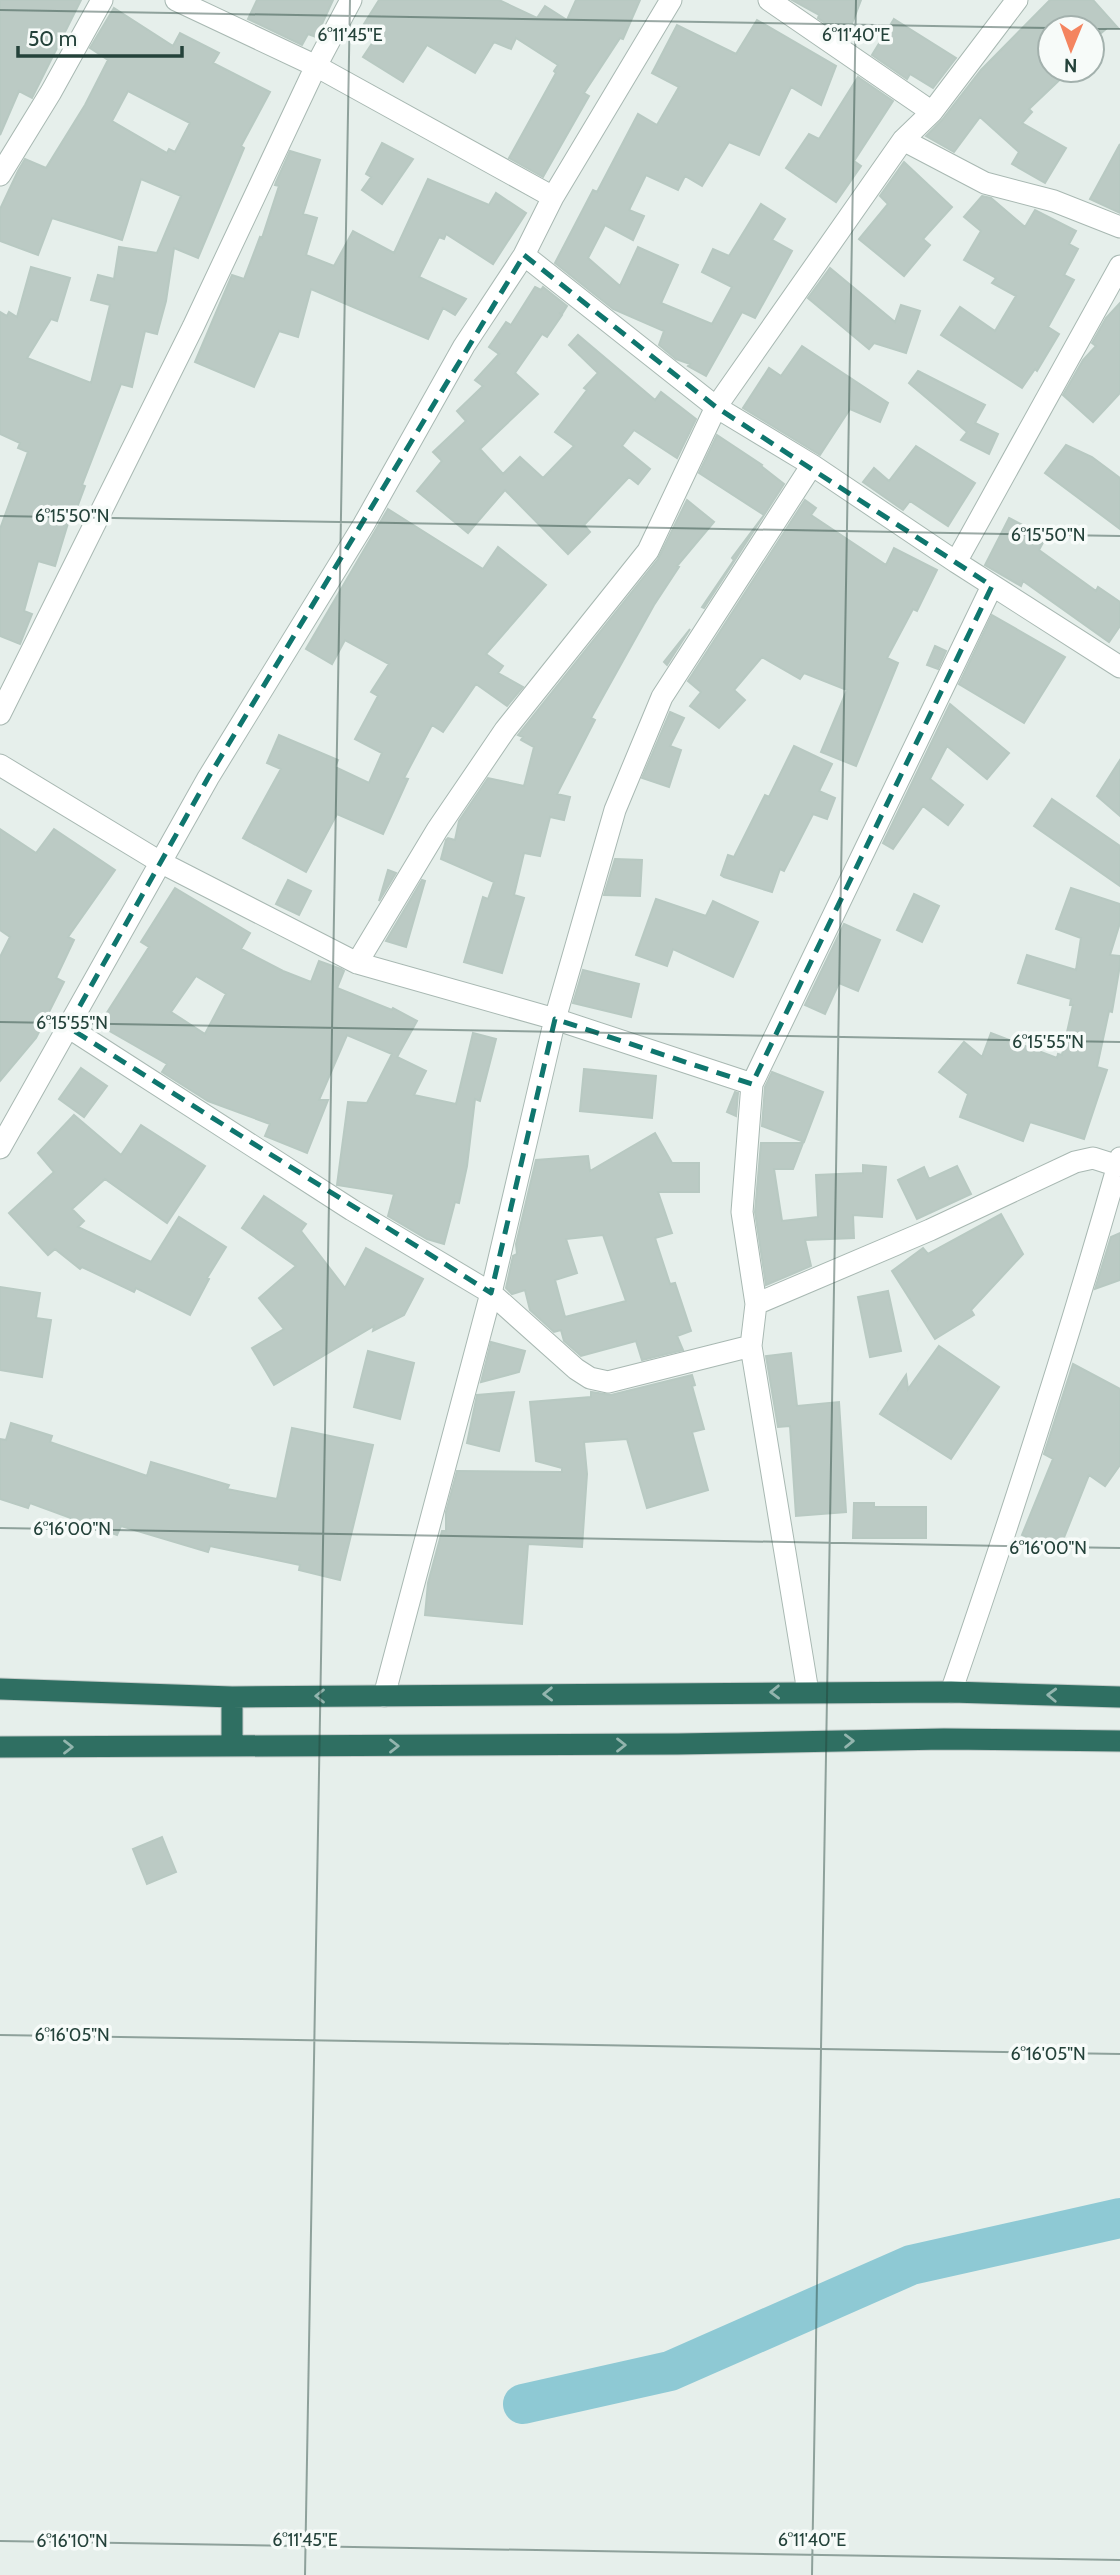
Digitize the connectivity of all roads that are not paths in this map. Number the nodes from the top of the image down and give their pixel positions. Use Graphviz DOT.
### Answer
graph roads {
  1 [pos="102,0"];
  2 [pos="176,0"];
  3 [pos="351,0"];
  4 [pos="671,0"];
  5 [pos="769,0"];
  6 [pos="1017,0"];
  7 [pos="316,66"];
  8 [pos="932,112"];
  9 [pos="903,141"];
  10 [pos="0,175"];
  11 [pos="553,197"];
  12 [pos="1120,227"];
  13 [pos="524,255"];
  14 [pos="1120,266"];
  15 [pos="716,407"];
  16 [pos="812,465"];
  17 [pos="956,562"];
  18 [pos="992,586"];
  19 [pos="1120,667"];
  20 [pos="0,714"];
  21 [pos="0,765"];
  22 [pos="160,862"];
  23 [pos="357,962"];
  24 [pos="555,1019"];
  25 [pos="68,1027"];
  26 [pos="752,1084"];
  27 [pos="0,1148"];
  28 [pos="1119,1162"];
  29 [pos="1111,1223"];
  30 [pos="491,1293"];
  31 [pos="756,1304"];
  32 [pos="751,1346"];
  33 [pos="0,1689"];
  34 [pos="808,1692"];
  35 [pos="951,1692"];
  36 [pos="384,1696"];
  37 [pos="232,1697"];
  38 [pos="1120,1697"];
  39 [pos="1120,1741"];
  40 [pos="232,1746"];
  41 [pos="0,1747"];
  1 -- 10 [label="street"];
  2 -- 7 [label="street"];
  3 -- 7 [label="street"];
  4 -- 11 [label="street"];
  5 -- 8 [label="street"];
  6 -- 8 [label="street"];
  7 -- 11 [label="street"];
  7 -- 20 [label="street"];
  8 -- 9 [label="street"];
  9 -- 12 [label="street"];
  9 -- 15 [label="street"];
  11 -- 13 [label="street"];
  13 -- 15 [label="street"];
  13 -- 22 [label="street"];
  14 -- 17 [label="street"];
  15 -- 16 [label="street"];
  15 -- 23 [label="street"];
  16 -- 17 [label="street"];
  16 -- 24 [label="street"];
  17 -- 18 [label="street"];
  18 -- 19 [label="street"];
  18 -- 26 [label="street"];
  21 -- 22 [label="street"];
  22 -- 23 [label="street"];
  22 -- 25 [label="street"];
  23 -- 24 [label="street"];
  24 -- 26 [label="street"];
  24 -- 30 [label="street"];
  25 -- 27 [label="street"];
  25 -- 30 [label="street"];
  26 -- 31 [label="street"];
  28 -- 29 [label="street"];
  28 -- 31 [label="street"];
  29 -- 35 [label="street"];
  30 -- 32 [label="street"];
  30 -- 36 [label="street"];
  31 -- 32 [label="street"];
  32 -- 34 [label="street"];
  33 -- 37 [label="highway"];
  34 -- 35 [label="highway"];
  34 -- 36 [label="highway, one-way"];
  38 -- 35 [label="highway, one-way"];
  36 -- 37 [label="highway, one-way"];
  37 -- 40 [label="highway"];
  40 -- 39 [label="highway, one-way"];
  41 -- 40 [label="highway, one-way"];
}
